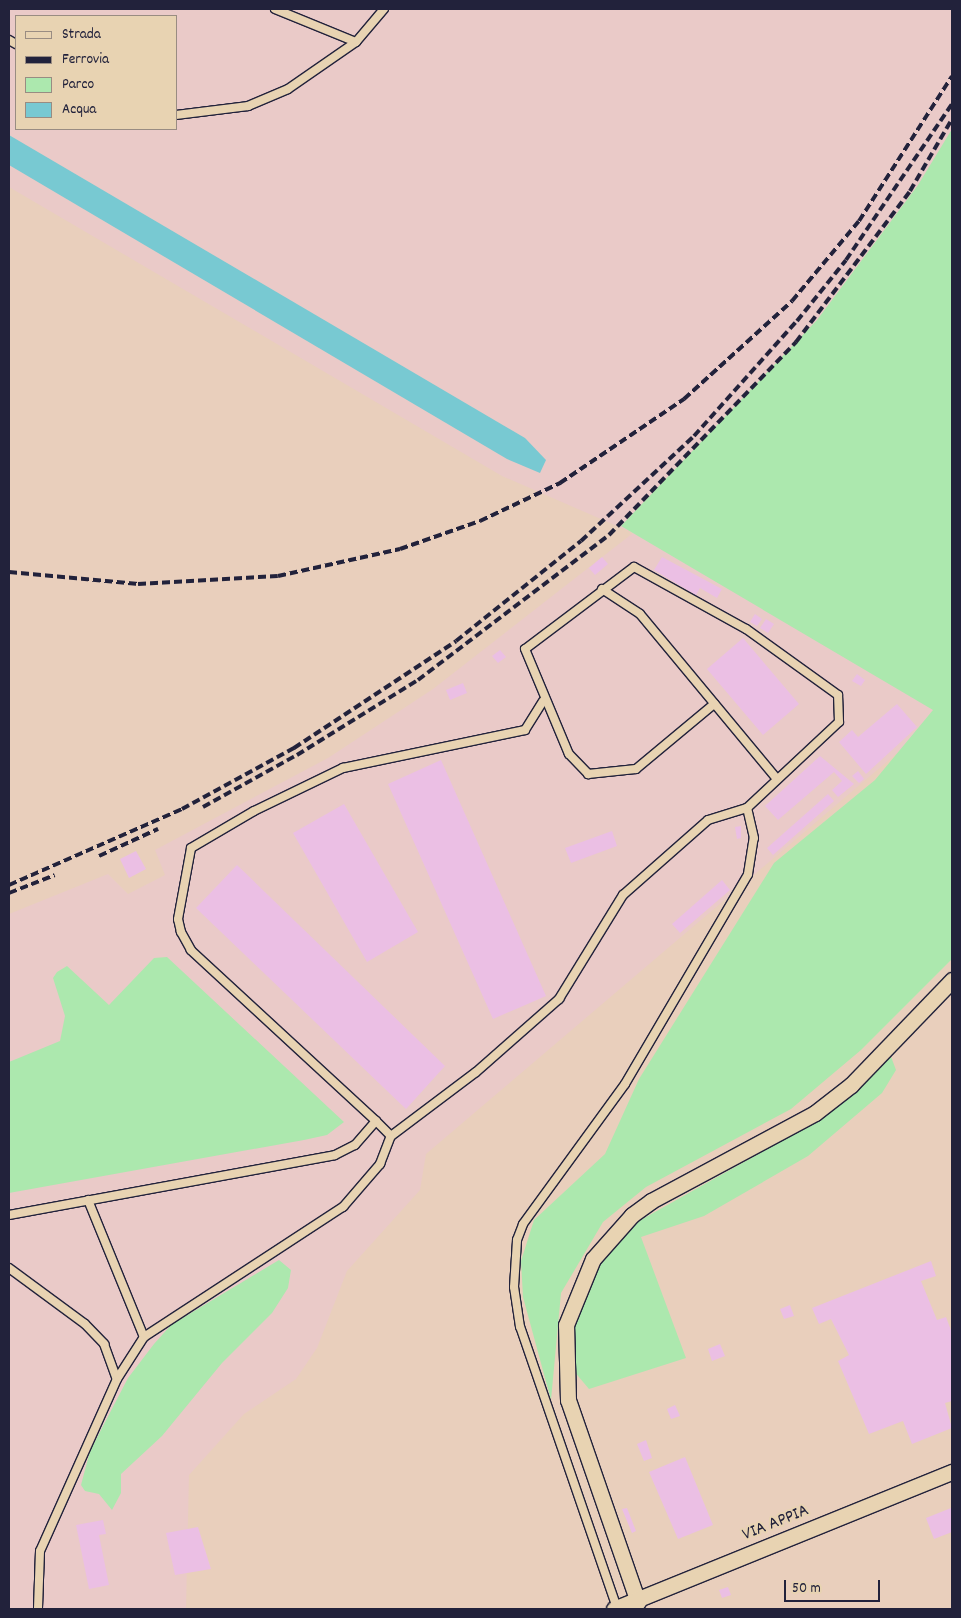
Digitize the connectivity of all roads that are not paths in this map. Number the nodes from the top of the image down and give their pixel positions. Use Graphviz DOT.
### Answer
graph roads {
  1 [pos="274,9"];
  2 [pos="384,9"];
  3 [pos="356,42"];
  4 [pos="178,115"];
  5 [pos="602,589"];
  6 [pos="543,701"];
  7 [pos="714,704"];
  8 [pos="777,779"];
  9 [pos="747,808"];
  10 [pos="952,980"];
  11 [pos="376,1121"];
  12 [pos="391,1136"];
  13 [pos="88,1200"];
  14 [pos="9,1215"];
  15 [pos="9,1268"];
  16 [pos="144,1337"];
  17 [pos="117,1379"];
  18 [pos="952,1472"];
  19 [pos="638,1602"];
  20 [pos="38,1609"];
  21 [pos="615,1609"];
  1 -- 3 [label="lane"];
  2 -- 3 [label="lane"];
  3 -- 4 [label="lane"];
  5 -- 6 [label="lane"];
  5 -- 7 [label="lane"];
  5 -- 8 [label="lane"];
  6 -- 7 [label="lane"];
  6 -- 11 [label="lane"];
  7 -- 8 [label="lane"];
  8 -- 9 [label="lane"];
  9 -- 12 [label="lane"];
  9 -- 21 [label="lane"];
  10 -- 19 [label="street"];
  11 -- 12 [label="lane"];
  11 -- 13 [label="lane"];
  12 -- 16 [label="lane"];
  13 -- 14 [label="lane"];
  13 -- 16 [label="lane"];
  15 -- 17 [label="lane"];
  16 -- 17 [label="lane"];
  17 -- 20 [label="lane"];
  18 -- 19 [label="street, VIA APPIA"];
  19 -- 21 [label="street, VIA APPIA"];
}
